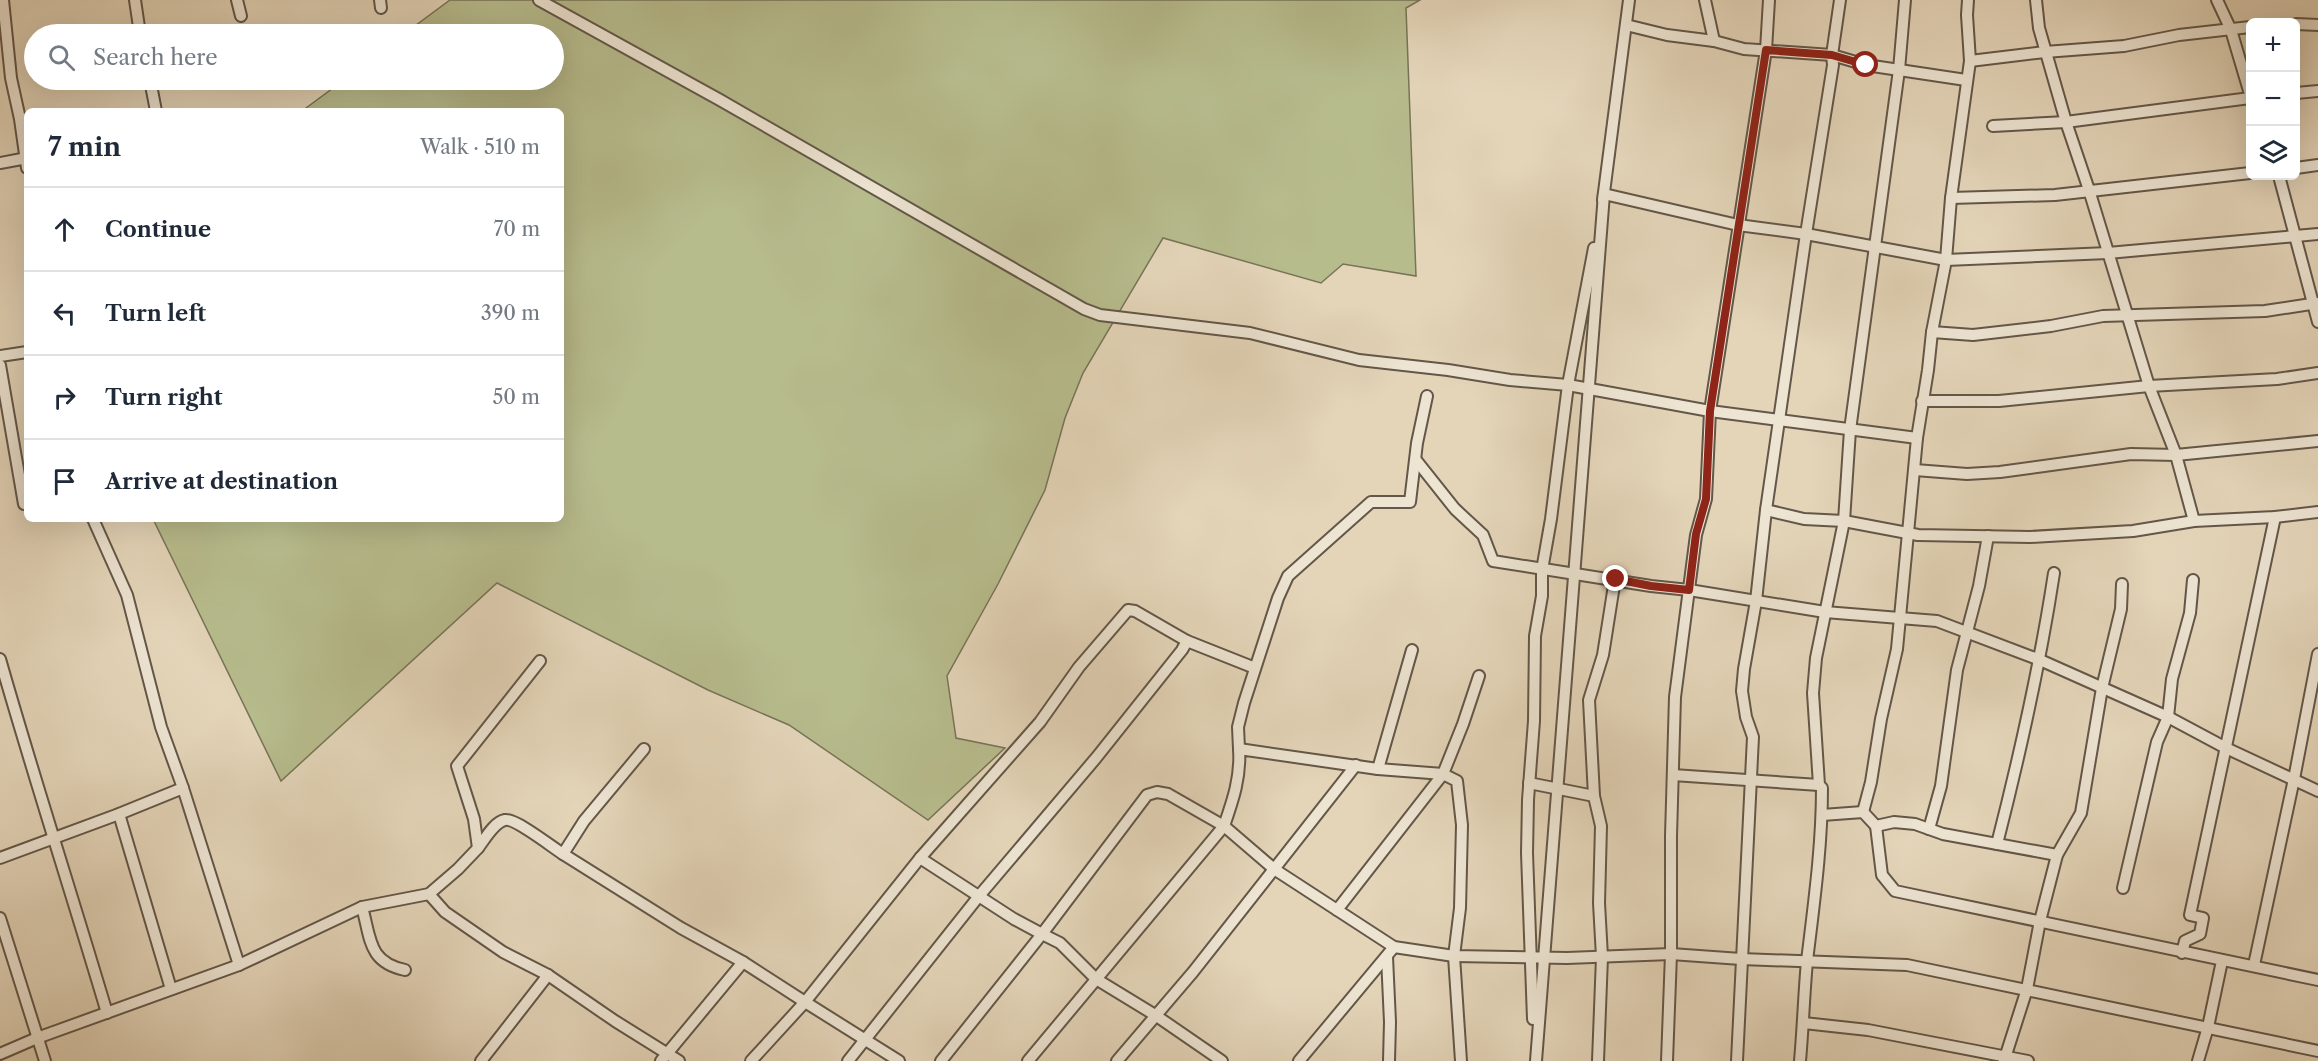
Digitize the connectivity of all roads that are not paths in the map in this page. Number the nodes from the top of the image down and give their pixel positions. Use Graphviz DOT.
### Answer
graph roads {
  1 [pos="3,0"];
  2 [pos="135,0"];
  3 [pos="237,0"];
  4 [pos="539,0"];
  5 [pos="1629,0"];
  6 [pos="1705,0"];
  7 [pos="1769,0"];
  8 [pos="1840,0"];
  9 [pos="1905,0"];
  10 [pos="1968,0"];
  11 [pos="2036,0"];
  12 [pos="2217,0"];
  13 [pos="241,16"];
  14 [pos="138,24"];
  15 [pos="2300,24"];
  16 [pos="1626,25"];
  17 [pos="2318,25"];
  18 [pos="2246,28"];
  19 [pos="2230,30"];
  20 [pos="1714,41"];
  21 [pos="1766,50"];
  22 [pos="2045,52"];
  23 [pos="1832,55"];
  24 [pos="1970,61"];
  25 [pos="1899,70"];
  26 [pos="1966,80"];
  27 [pos="2246,83"];
  28 [pos="152,90"];
  29 [pos="2318,91"];
  30 [pos="2300,93"];
  31 [pos="2246,97"];
  32 [pos="155,108"];
  33 [pos="2066,122"];
  34 [pos="1993,126"];
  35 [pos="24,148"];
  36 [pos="24,162"];
  37 [pos="0,163"];
  38 [pos="2318,165"];
  39 [pos="2300,167"];
  40 [pos="2246,173"];
  41 [pos="2281,180"];
  42 [pos="2089,190"];
  43 [pos="1604,194"];
  44 [pos="1952,198"];
  45 [pos="1738,225"];
  46 [pos="1806,234"];
  47 [pos="2318,234"];
  48 [pos="2294,236"];
  49 [pos="1875,246"];
  50 [pos="2108,253"];
  51 [pos="1946,260"];
  52 [pos="2315,304"];
  53 [pos="2127,314"];
  54 [pos="2318,322"];
  55 [pos="1932,332"];
  56 [pos="24,352"];
  57 [pos="0,356"];
  58 [pos="0,365"];
  59 [pos="2318,373"];
  60 [pos="1568,385"];
  61 [pos="2150,386"];
  62 [pos="1427,396"];
  63 [pos="1922,401"];
  64 [pos="1710,411"];
  65 [pos="1779,420"];
  66 [pos="1850,430"];
  67 [pos="1917,438"];
  68 [pos="2318,441"];
  69 [pos="2176,455"];
  70 [pos="1416,460"];
  71 [pos="1915,470"];
  72 [pos="24,504"];
  73 [pos="1766,510"];
  74 [pos="2318,512"];
  75 [pos="2275,517"];
  76 [pos="1844,521"];
  77 [pos="2194,521"];
  78 [pos="94,522"];
  79 [pos="1908,533"];
  80 [pos="1988,536"];
  81 [pos="1542,570"];
  82 [pos="2054,573"];
  83 [pos="1616,579"];
  84 [pos="2193,580"];
  85 [pos="2122,584"];
  86 [pos="1689,590"];
  87 [pos="1756,601"];
  88 [pos="1825,612"];
  89 [pos="1900,619"];
  90 [pos="1968,633"];
  91 [pos="1187,641"];
  92 [pos="1412,650"];
  93 [pos="2318,654"];
  94 [pos="0,659"];
  95 [pos="2040,660"];
  96 [pos="540,661"];
  97 [pos="1255,668"];
  98 [pos="1479,676"];
  99 [pos="2102,688"];
  100 [pos="2168,717"];
  101 [pos="2226,748"];
  102 [pos="644,749"];
  103 [pos="1239,749"];
  104 [pos="1356,765"];
  105 [pos="1378,768"];
  106 [pos="1443,774"];
  107 [pos="1673,775"];
  108 [pos="1751,778"];
  109 [pos="2294,779"];
  110 [pos="1529,783"];
  111 [pos="1820,785"];
  112 [pos="183,788"];
  113 [pos="2318,791"];
  114 [pos="1594,796"];
  115 [pos="1863,812"];
  116 [pos="119,814"];
  117 [pos="1822,815"];
  118 [pos="1224,826"];
  119 [pos="1876,826"];
  120 [pos="1929,829"];
  121 [pos="55,838"];
  122 [pos="1997,844"];
  123 [pos="478,848"];
  124 [pos="563,854"];
  125 [pos="2057,855"];
  126 [pos="0,858"];
  127 [pos="920,858"];
  128 [pos="1274,869"];
  129 [pos="2123,888"];
  130 [pos="429,894"];
  131 [pos="979,896"];
  132 [pos="362,907"];
  133 [pos="1337,910"];
  134 [pos="0,918"];
  135 [pos="2040,921"];
  136 [pos="1042,934"];
  137 [pos="1394,947"];
  138 [pos="2182,953"];
  139 [pos="1671,954"];
  140 [pos="1454,956"];
  141 [pos="1532,956"];
  142 [pos="1387,957"];
  143 [pos="1602,957"];
  144 [pos="1741,959"];
  145 [pos="2222,961"];
  146 [pos="743,962"];
  147 [pos="1807,962"];
  148 [pos="239,965"];
  149 [pos="2253,965"];
  150 [pos="405,970"];
  151 [pos="548,975"];
  152 [pos="1096,979"];
  153 [pos="2318,979"];
  154 [pos="171,989"];
  155 [pos="2027,989"];
  156 [pos="805,1002"];
  157 [pos="107,1013"];
  158 [pos="1155,1015"];
  159 [pos="1804,1023"];
  160 [pos="2208,1027"];
  161 [pos="37,1038"];
  162 [pos="866,1039"];
  163 [pos="2318,1051"];
  164 [pos="0,1054"];
  165 [pos="663,1058"];
  166 [pos="2005,1058"];
  167 [pos="1215,1059"];
  168 [pos="45,1061"];
  169 [pos="481,1061"];
  170 [pos="679,1061"];
  171 [pos="751,1061"];
  172 [pos="848,1061"];
  173 [pos="899,1061"];
  174 [pos="941,1061"];
  175 [pos="1028,1061"];
  176 [pos="1117,1061"];
  177 [pos="1299,1061"];
  178 [pos="1389,1061"];
  179 [pos="1461,1061"];
  180 [pos="1535,1061"];
  181 [pos="1598,1061"];
  182 [pos="1667,1061"];
  183 [pos="1737,1061"];
  184 [pos="1800,1061"];
  185 [pos="2028,1061"];
  186 [pos="2198,1061"];
  1 -- 35 [label="street"];
  2 -- 14 [label="street"];
  3 -- 13 [label="street"];
  4 -- 60 [label="street"];
  5 -- 16 [label="street"];
  6 -- 20 [label="street"];
  7 -- 21 [label="street"];
  8 -- 23 [label="street"];
  9 -- 25 [label="street"];
  10 -- 24 [label="street"];
  11 -- 22 [label="street"];
  12 -- 19 [label="street"];
  15 -- 17 [label="street"];
  16 -- 20 [label="street"];
  16 -- 43 [label="street"];
  18 -- 19 [label="street"];
  19 -- 22 [label="street"];
  19 -- 27 [label="street"];
  20 -- 21 [label="street"];
  21 -- 23 [label="street"];
  21 -- 45 [label="street"];
  22 -- 24 [label="street"];
  22 -- 33 [label="street"];
  23 -- 25 [label="street"];
  23 -- 46 [label="street"];
  24 -- 26 [label="street"];
  25 -- 26 [label="street"];
  25 -- 49 [label="street"];
  26 -- 44 [label="street"];
  28 -- 32 [label="street"];
  29 -- 30 [label="street"];
  31 -- 33 [label="street"];
  33 -- 34 [label="street"];
  33 -- 42 [label="street"];
  36 -- 37 [label="street"];
  38 -- 39 [label="street"];
  40 -- 42 [label="street"];
  41 -- 48 [label="street"];
  42 -- 44 [label="street"];
  42 -- 50 [label="street"];
  43 -- 45 [label="street"];
  43 -- 60 [label="street"];
  43 -- 180 [label="street"];
  44 -- 51 [label="street"];
  45 -- 46 [label="street"];
  45 -- 64 [label="street"];
  46 -- 49 [label="street"];
  46 -- 65 [label="street"];
  47 -- 48 [label="street"];
  48 -- 50 [label="street"];
  48 -- 52 [label="street"];
  49 -- 51 [label="street"];
  49 -- 66 [label="street"];
  50 -- 51 [label="street"];
  50 -- 53 [label="street"];
  51 -- 55 [label="street"];
  52 -- 53 [label="street"];
  52 -- 54 [label="street"];
  53 -- 55 [label="street"];
  53 -- 61 [label="street"];
  55 -- 63 [label="street"];
  56 -- 57 [label="street"];
  58 -- 72 [label="street"];
  59 -- 61 [label="street"];
  60 -- 64 [label="street"];
  60 -- 81 [label="street"];
  61 -- 63 [label="street"];
  61 -- 69 [label="street"];
  62 -- 70 [label="street"];
  63 -- 67 [label="street"];
  64 -- 65 [label="street"];
  64 -- 86 [label="street"];
  65 -- 66 [label="street"];
  65 -- 73 [label="street"];
  66 -- 67 [label="street"];
  66 -- 76 [label="street"];
  67 -- 71 [label="street"];
  68 -- 69 [label="street"];
  69 -- 71 [label="street"];
  69 -- 77 [label="street"];
  70 -- 81 [label="street"];
  70 -- 97 [label="street"];
  71 -- 79 [label="street"];
  73 -- 76 [label="street"];
  73 -- 87 [label="street"];
  74 -- 75 [label="street"];
  75 -- 77 [label="street"];
  75 -- 101 [label="street"];
  76 -- 79 [label="street"];
  76 -- 88 [label="street"];
  77 -- 80 [label="street"];
  78 -- 112 [label="street"];
  79 -- 80 [label="street"];
  79 -- 89 [label="street"];
  80 -- 90 [label="street"];
  81 -- 83 [label="street"];
  81 -- 110 [label="street"];
  82 -- 95 [label="street"];
  83 -- 86 [label="street"];
  83 -- 114 [label="street"];
  84 -- 100 [label="street"];
  85 -- 99 [label="street"];
  86 -- 87 [label="street"];
  86 -- 107 [label="street"];
  87 -- 88 [label="street"];
  87 -- 108 [label="street"];
  88 -- 89 [label="street"];
  88 -- 111 [label="street"];
  89 -- 90 [label="street"];
  89 -- 115 [label="street"];
  90 -- 95 [label="street"];
  90 -- 120 [label="street"];
  91 -- 97 [label="street"];
  91 -- 127 [label="street"];
  91 -- 131 [label="street"];
  92 -- 105 [label="street"];
  93 -- 109 [label="street"];
  94 -- 121 [label="street"];
  95 -- 99 [label="street"];
  95 -- 122 [label="street"];
  96 -- 123 [label="street"];
  97 -- 103 [label="street"];
  98 -- 106 [label="street"];
  99 -- 100 [label="street"];
  99 -- 125 [label="street"];
  100 -- 101 [label="street"];
  100 -- 129 [label="street"];
  101 -- 109 [label="street"];
  101 -- 138 [label="street"];
  102 -- 124 [label="street"];
  103 -- 104 [label="street"];
  103 -- 118 [label="street"];
  104 -- 105 [label="street"];
  104 -- 128 [label="street"];
  105 -- 106 [label="street"];
  106 -- 133 [label="street"];
  106 -- 140 [label="street"];
  107 -- 108 [label="street"];
  107 -- 139 [label="street"];
  108 -- 111 [label="street"];
  108 -- 144 [label="street"];
  109 -- 113 [label="street"];
  109 -- 149 [label="street"];
  110 -- 114 [label="street"];
  110 -- 141 [label="street"];
  111 -- 117 [label="street"];
  112 -- 116 [label="street"];
  112 -- 148 [label="street"];
  114 -- 143 [label="street"];
  115 -- 117 [label="street"];
  115 -- 119 [label="street"];
  116 -- 121 [label="street"];
  116 -- 154 [label="street"];
  117 -- 147 [label="street"];
  118 -- 128 [label="street"];
  118 -- 136 [label="street"];
  118 -- 152 [label="street"];
  119 -- 120 [label="street"];
  119 -- 135 [label="street"];
  120 -- 122 [label="street"];
  121 -- 126 [label="street"];
  121 -- 157 [label="street"];
  122 -- 125 [label="street"];
  123 -- 124 [label="street"];
  123 -- 130 [label="street"];
  124 -- 146 [label="street"];
  125 -- 135 [label="street"];
  127 -- 131 [label="street"];
  127 -- 156 [label="street"];
  128 -- 133 [label="street"];
  128 -- 158 [label="street"];
  130 -- 132 [label="street"];
  130 -- 151 [label="street"];
  131 -- 136 [label="street"];
  131 -- 162 [label="street"];
  132 -- 148 [label="street"];
  132 -- 150 [label="street"];
  133 -- 137 [label="street"];
  134 -- 161 [label="street"];
  135 -- 138 [label="street"];
  135 -- 155 [label="street"];
  136 -- 152 [label="street"];
  136 -- 174 [label="street"];
  137 -- 140 [label="street"];
  137 -- 142 [label="street"];
  138 -- 145 [label="street"];
  139 -- 143 [label="street"];
  139 -- 144 [label="street"];
  139 -- 182 [label="street"];
  140 -- 141 [label="street"];
  140 -- 179 [label="street"];
  141 -- 143 [label="street"];
  141 -- 180 [label="street"];
  142 -- 177 [label="street"];
  142 -- 178 [label="street"];
  143 -- 181 [label="street"];
  144 -- 147 [label="street"];
  144 -- 183 [label="street"];
  145 -- 149 [label="street"];
  145 -- 160 [label="street"];
  146 -- 156 [label="street"];
  146 -- 165 [label="street"];
  147 -- 155 [label="street"];
  147 -- 159 [label="street"];
  148 -- 154 [label="street"];
  149 -- 153 [label="street"];
  151 -- 165 [label="street"];
  151 -- 169 [label="street"];
  152 -- 158 [label="street"];
  152 -- 175 [label="street"];
  154 -- 157 [label="street"];
  155 -- 160 [label="street"];
  155 -- 166 [label="street"];
  156 -- 162 [label="street"];
  156 -- 171 [label="street"];
  157 -- 161 [label="street"];
  158 -- 167 [label="street"];
  158 -- 176 [label="street"];
  159 -- 166 [label="street"];
  159 -- 184 [label="street"];
  160 -- 163 [label="street"];
  160 -- 186 [label="street"];
  161 -- 164 [label="street"];
  161 -- 168 [label="street"];
  162 -- 172 [label="street"];
  162 -- 173 [label="street"];
  165 -- 170 [label="street"];
  166 -- 185 [label="street"];
}
